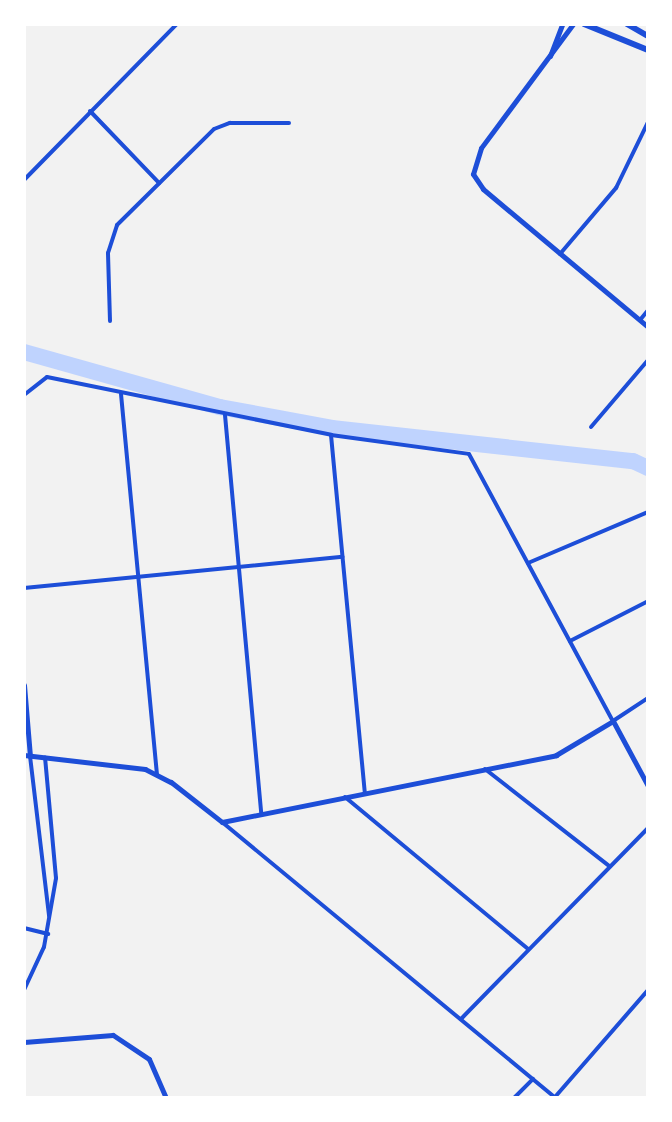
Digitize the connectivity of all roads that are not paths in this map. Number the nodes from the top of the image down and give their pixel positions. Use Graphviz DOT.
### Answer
graph roads {
  1 [pos="177,24"];
  2 [pos="562,24"];
  3 [pos="573,24"];
  4 [pos="584,24"];
  5 [pos="627,24"];
  6 [pos="648,36"];
  7 [pos="648,50"];
  8 [pos="547,61"];
  9 [pos="90,111"];
  10 [pos="289,123"];
  11 [pos="648,123"];
  12 [pos="24,180"];
  13 [pos="159,183"];
  14 [pos="560,254"];
  15 [pos="648,310"];
  16 [pos="640,320"];
  17 [pos="110,321"];
  18 [pos="648,327"];
  19 [pos="648,360"];
  20 [pos="121,394"];
  21 [pos="24,395"];
  22 [pos="225,415"];
  23 [pos="591,427"];
  24 [pos="331,435"];
  25 [pos="648,512"];
  26 [pos="342,557"];
  27 [pos="528,563"];
  28 [pos="238,567"];
  29 [pos="138,577"];
  30 [pos="24,588"];
  31 [pos="648,601"];
  32 [pos="570,641"];
  33 [pos="24,685"];
  34 [pos="648,698"];
  35 [pos="613,721"];
  36 [pos="27,756"];
  37 [pos="45,757"];
  38 [pos="485,769"];
  39 [pos="157,774"];
  40 [pos="648,786"];
  41 [pos="365,793"];
  42 [pos="345,797"];
  43 [pos="261,814"];
  44 [pos="222,822"];
  45 [pos="648,828"];
  46 [pos="610,867"];
  47 [pos="50,921"];
  48 [pos="24,928"];
  49 [pos="48,934"];
  50 [pos="528,950"];
  51 [pos="24,990"];
  52 [pos="648,990"];
  53 [pos="461,1019"];
  54 [pos="24,1042"];
  55 [pos="533,1079"];
  56 [pos="166,1098"];
  57 [pos="514,1098"];
  58 [pos="556,1098"];
  1 -- 9 [label="street"];
  2 -- 8 [label="street"];
  3 -- 8 [label="street"];
  4 -- 7 [label="main road"];
  5 -- 6 [label="main road"];
  8 -- 14 [label="street"];
  9 -- 12 [label="street"];
  9 -- 13 [label="street"];
  10 -- 13 [label="street"];
  11 -- 14 [label="street"];
  13 -- 17 [label="street"];
  14 -- 16 [label="street"];
  15 -- 16 [label="street"];
  16 -- 18 [label="street"];
  19 -- 23 [label="street"];
  20 -- 21 [label="street"];
  20 -- 22 [label="street"];
  20 -- 29 [label="street"];
  22 -- 24 [label="street"];
  22 -- 28 [label="street"];
  24 -- 26 [label="street"];
  24 -- 27 [label="street"];
  25 -- 27 [label="street"];
  26 -- 28 [label="street"];
  26 -- 41 [label="street"];
  27 -- 32 [label="street"];
  28 -- 29 [label="street"];
  28 -- 43 [label="street"];
  29 -- 30 [label="street"];
  29 -- 39 [label="street"];
  31 -- 32 [label="street"];
  32 -- 35 [label="street"];
  33 -- 36 [label="street"];
  34 -- 35 [label="street"];
  35 -- 38 [label="street"];
  35 -- 40 [label="street"];
  36 -- 37 [label="street"];
  36 -- 47 [label="street"];
  37 -- 39 [label="street"];
  37 -- 47 [label="street"];
  38 -- 41 [label="street"];
  38 -- 46 [label="street"];
  39 -- 44 [label="street"];
  41 -- 42 [label="street"];
  42 -- 43 [label="street"];
  42 -- 50 [label="street"];
  43 -- 44 [label="street"];
  44 -- 53 [label="street"];
  45 -- 46 [label="street"];
  46 -- 50 [label="street"];
  47 -- 49 [label="street"];
  48 -- 49 [label="street"];
  49 -- 51 [label="street"];
  50 -- 53 [label="street"];
  52 -- 58 [label="street"];
  53 -- 55 [label="street"];
  54 -- 56 [label="street"];
  55 -- 57 [label="street"];
  55 -- 58 [label="street"];
}
